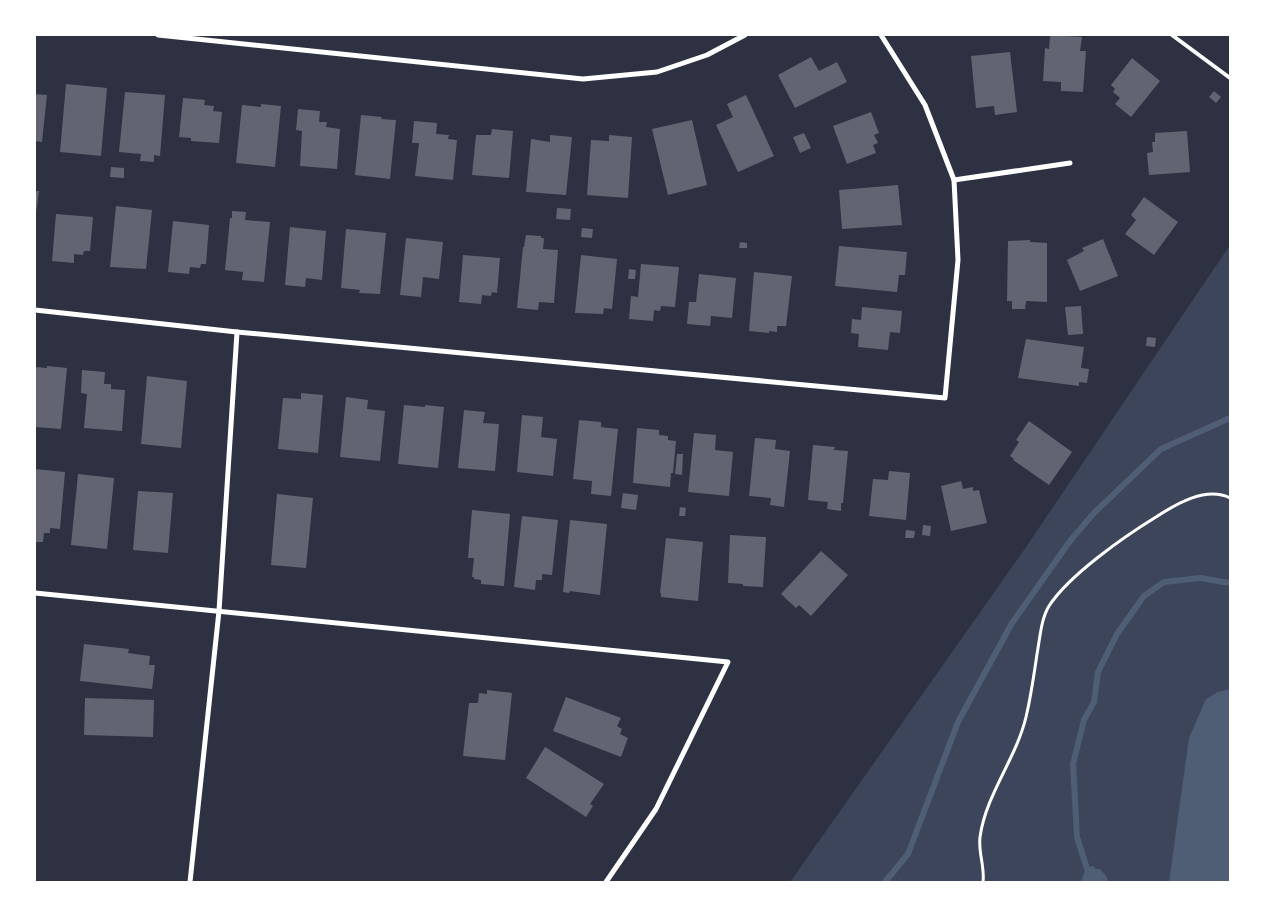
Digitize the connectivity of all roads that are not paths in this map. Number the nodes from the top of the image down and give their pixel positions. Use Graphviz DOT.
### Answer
graph roads {
  1 [pos="158,35"];
  2 [pos="745,35"];
  3 [pos="881,35"];
  4 [pos="1172,35"];
  5 [pos="1230,78"];
  6 [pos="1070,163"];
  7 [pos="954,180"];
  8 [pos="35,310"];
  9 [pos="237,332"];
  10 [pos="35,593"];
  11 [pos="219,611"];
  12 [pos="190,882"];
  13 [pos="606,882"];
  1 -- 2 [label="street"];
  3 -- 7 [label="street"];
  4 -- 5 [label="lane"];
  6 -- 7 [label="street"];
  7 -- 9 [label="street"];
  8 -- 9 [label="street"];
  9 -- 11 [label="street"];
  10 -- 11 [label="street"];
  11 -- 12 [label="street"];
  11 -- 13 [label="street"];
}
